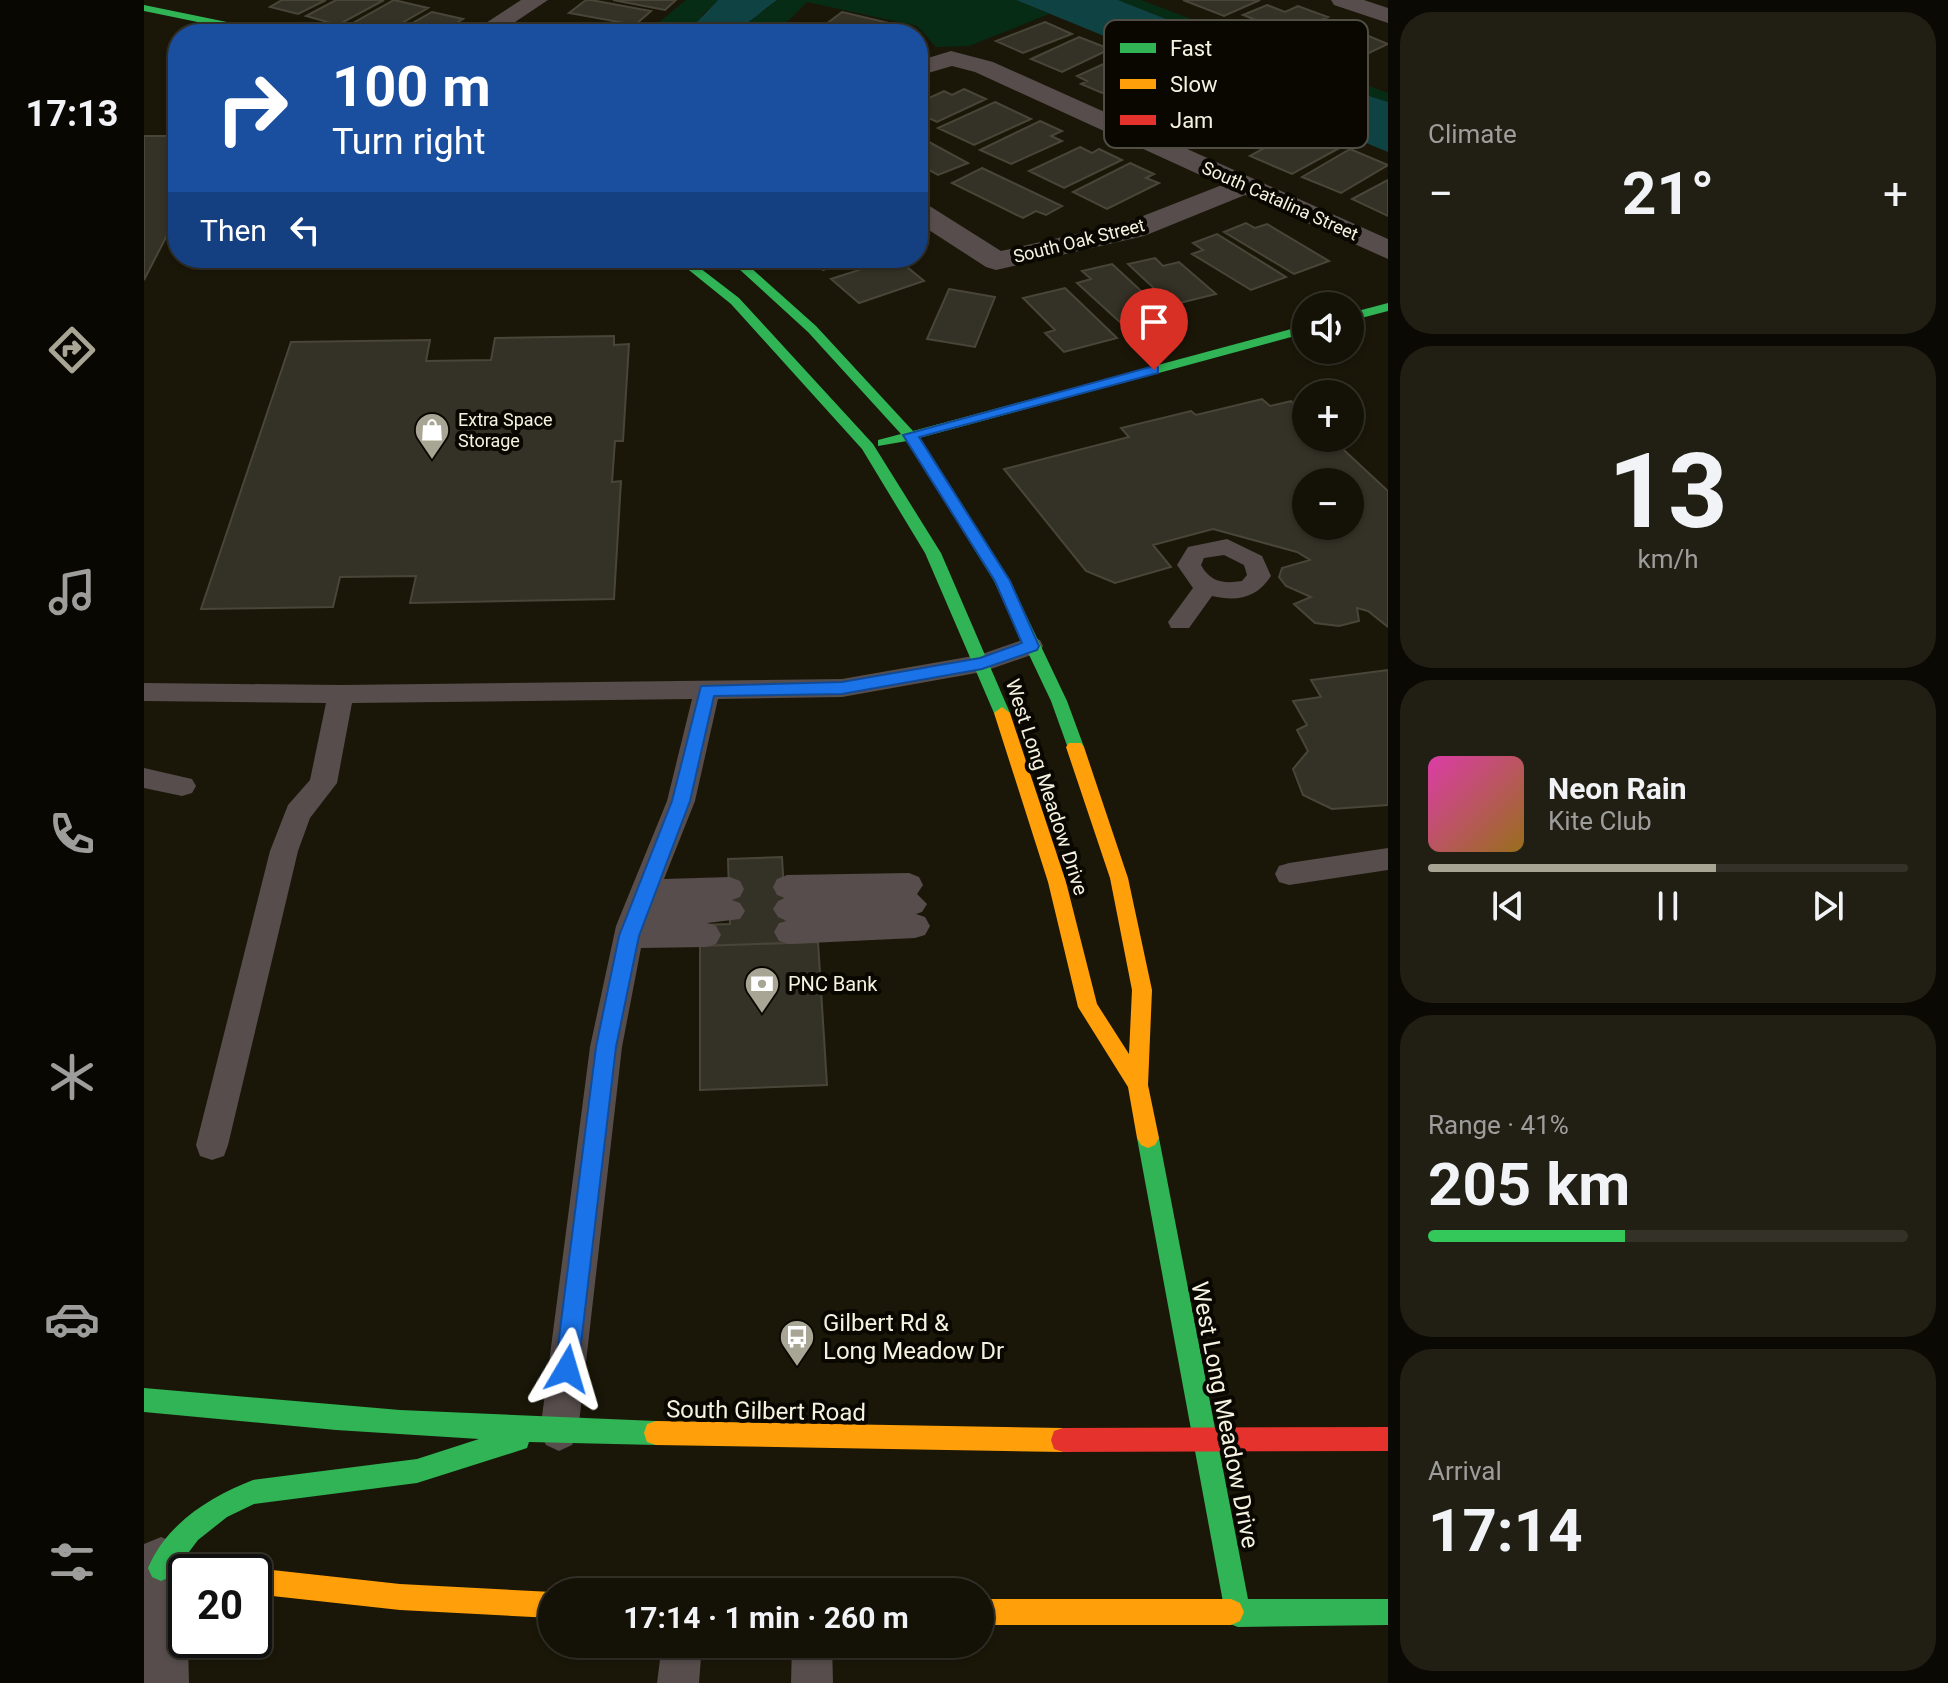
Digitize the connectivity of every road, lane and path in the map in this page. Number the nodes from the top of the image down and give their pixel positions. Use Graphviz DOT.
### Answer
graph roads {
  1 [pos="1342,0"];
  2 [pos="492,4"];
  3 [pos="530,6"];
  4 [pos="144,8"];
  5 [pos="1388,16"];
  6 [pos="222,24"];
  7 [pos="498,24"];
  8 [pos="144,26"];
  9 [pos="168,31"];
  10 [pos="928,66"];
  11 [pos="1104,121"];
  12 [pos="1165,148"];
  13 [pos="1247,185"];
  14 [pos="928,217"];
  15 [pos="1388,250"];
  16 [pos="693,268"];
  17 [pos="744,268"];
  18 [pos="1388,307"];
  19 [pos="1364,313"];
  20 [pos="1292,333"];
  21 [pos="910,435"];
  22 [pos="868,447"];
  23 [pos="1207,586"];
  24 [pos="1180,622"];
  25 [pos="1031,646"];
  26 [pos="982,663"];
  27 [pos="707,690"];
  28 [pos="144,692"];
  29 [pos="341,694"];
  30 [pos="144,778"];
  31 [pos="182,786"];
  32 [pos="1388,859"];
  33 [pos="1289,874"];
  34 [pos="788,899"];
  35 [pos="641,903"];
  36 [pos="706,935"];
  37 [pos="1138,1085"];
  38 [pos="212,1145"];
  39 [pos="144,1400"];
  40 [pos="551,1432"];
  41 [pos="1388,1439"];
  42 [pos="1206,1442"];
  43 [pos="160,1576"];
  44 [pos="272,1583"];
  45 [pos="538,1604"];
  46 [pos="994,1612"];
  47 [pos="1388,1612"];
  48 [pos="1238,1614"];
  49 [pos="681,1658"];
  50 [pos="812,1658"];
  51 [pos="156,1683"];
  52 [pos="678,1683"];
  53 [pos="812,1683"];
  1 -- 5 [label="street"];
  2 -- 3 [label="street"];
  3 -- 7 [label="street"];
  4 -- 6 [label="street"];
  8 -- 9 [label="street"];
  10 -- 11 [label="street, South Catalina Street"];
  12 -- 13 [label="street, South Catalina Street"];
  13 -- 14 [label="street, South Oak Street"];
  13 -- 15 [label="street, South Catalina Street"];
  16 -- 22 [label="street, West Long Meadow Drive"];
  17 -- 21 [label="street, West Long Meadow Drive"];
  18 -- 19 [label="street"];
  20 -- 21 [label="street"];
  21 -- 22 [label="street"];
  21 -- 25 [label="street, West Long Meadow Drive"];
  22 -- 26 [label="street, West Long Meadow Drive"];
  23 -- 24 [label="lane"];
  25 -- 26 [label="lane"];
  25 -- 37 [label="street, West Long Meadow Drive"];
  26 -- 27 [label="lane"];
  26 -- 37 [label="street, West Long Meadow Drive"];
  27 -- 29 [label="lane"];
  27 -- 35 [label="lane"];
  28 -- 29 [label="lane"];
  29 -- 38 [label="lane"];
  30 -- 31 [label="lane"];
  32 -- 33 [label="lane"];
  34 -- 34 [label="lane"];
  35 -- 35 [label="lane"];
  35 -- 36 [label="lane"];
  35 -- 40 [label="lane"];
  37 -- 42 [label="street, West Long Meadow Drive"];
  39 -- 40 [label="street, South Gilbert Road"];
  40 -- 42 [label="street, South Gilbert Road"];
  40 -- 43 [label="street"];
  41 -- 42 [label="street, South Gilbert Road"];
  42 -- 48 [label="street, West Long Meadow Drive"];
  43 -- 51 [label="street"];
  44 -- 45 [label="street"];
  46 -- 48 [label="street"];
  47 -- 48 [label="street"];
  49 -- 52 [label="lane"];
  50 -- 53 [label="lane"];
}
